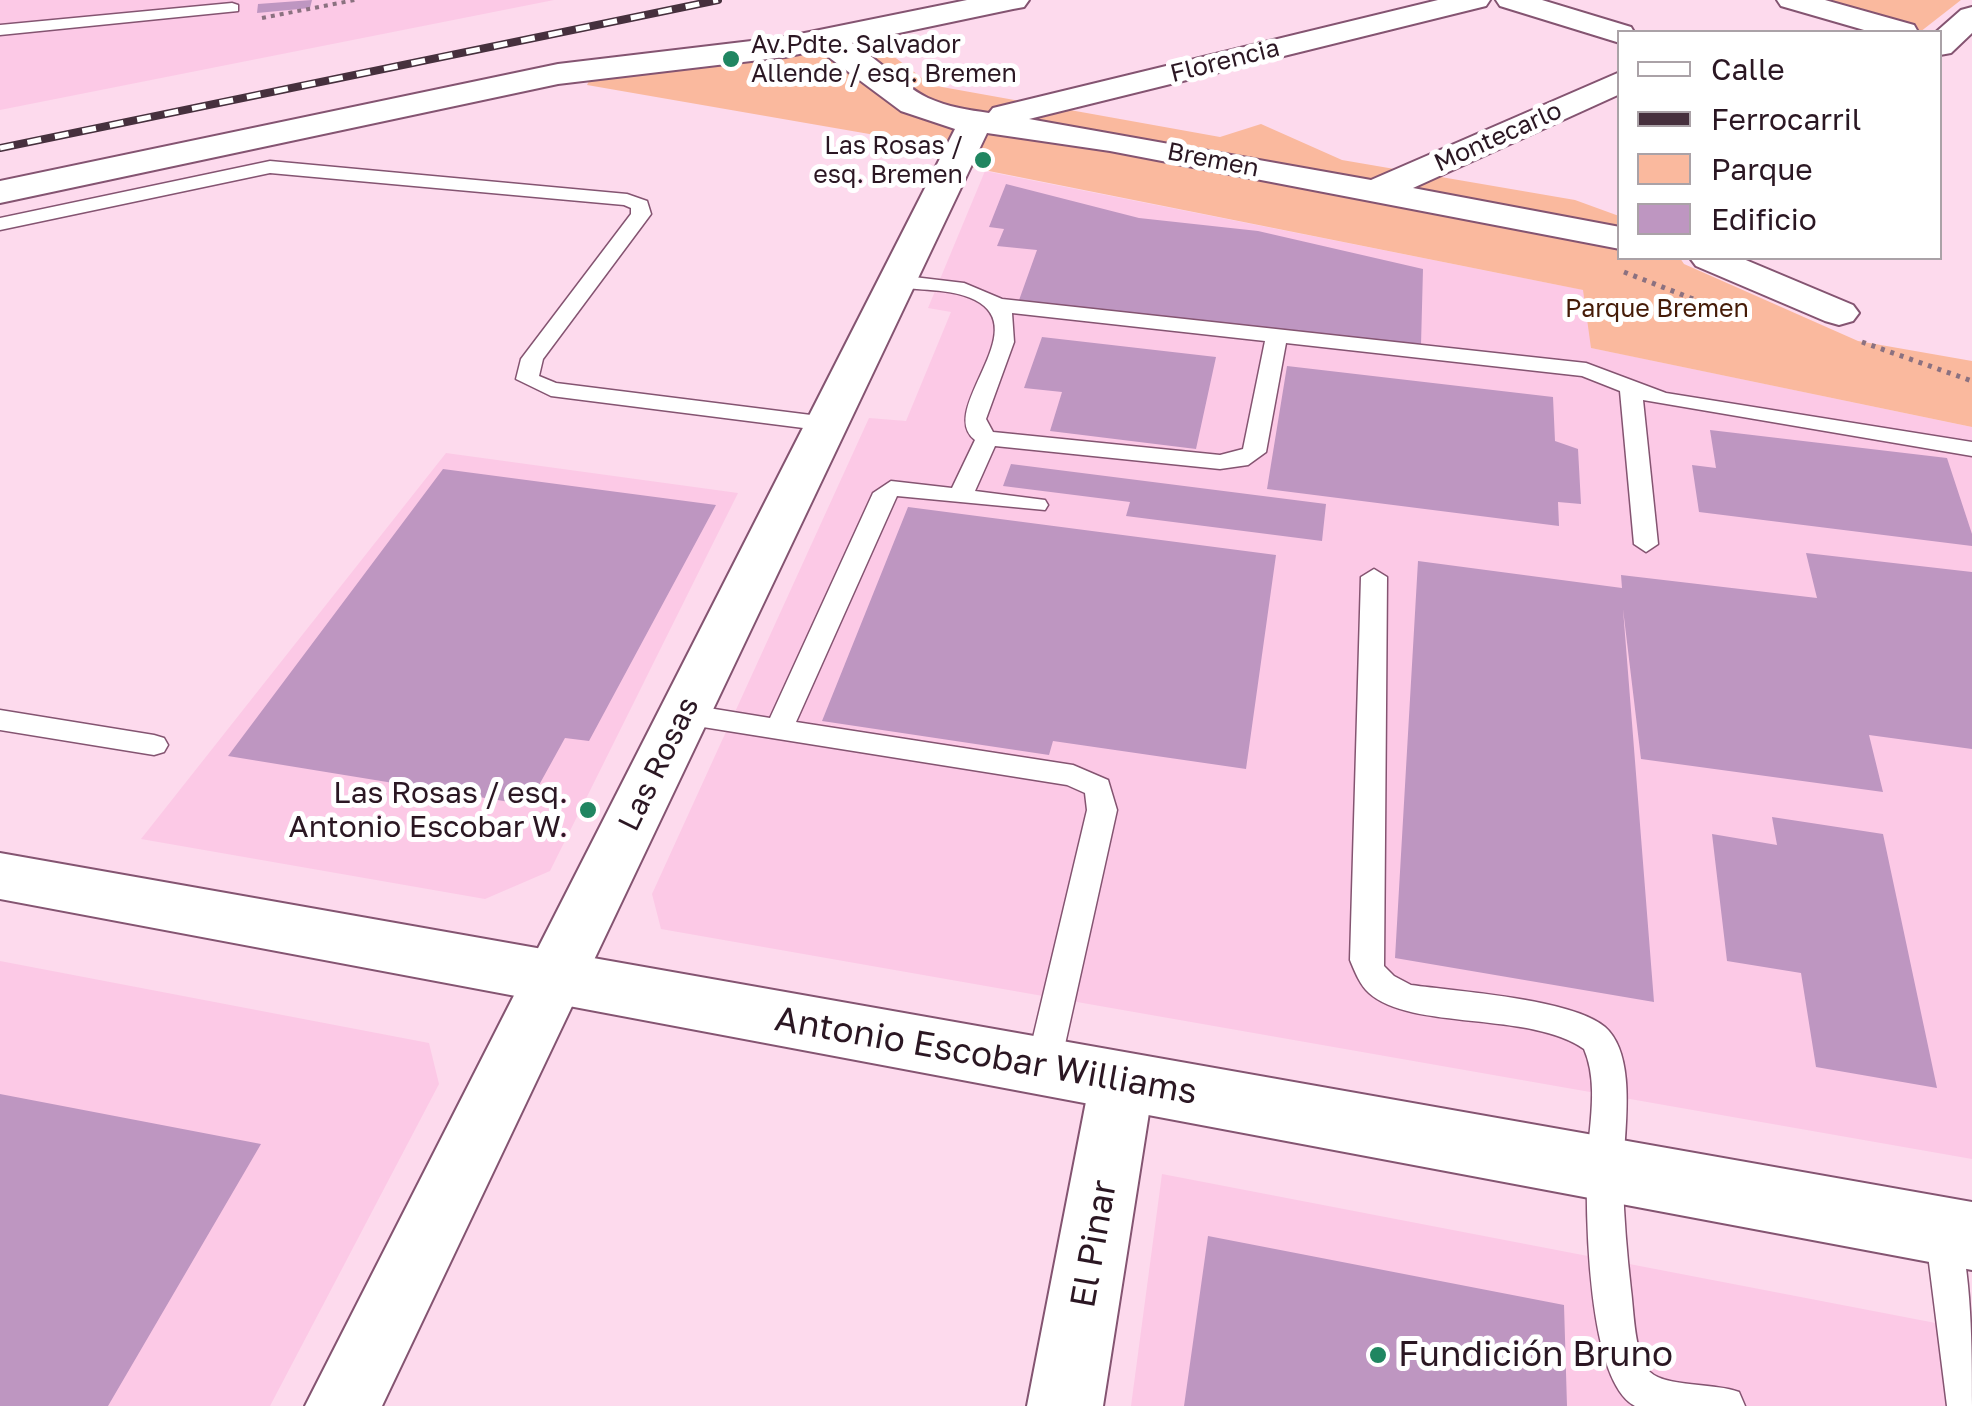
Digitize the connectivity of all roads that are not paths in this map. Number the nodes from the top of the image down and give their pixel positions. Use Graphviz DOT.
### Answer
graph roads {
  1 [pos="1013,0"];
  2 [pos="1475,0"];
  3 [pos="1510,0"];
  4 [pos="1792,0"];
  5 [pos="232,8"];
  6 [pos="1972,16"];
  7 [pos="0,30"];
  8 [pos="1896,30"];
  9 [pos="1617,33"];
  10 [pos="826,40"];
  11 [pos="1948,46"];
  12 [pos="1617,83"];
  13 [pos="975,122"];
  14 [pos="0,192"];
  15 [pos="1376,192"];
  16 [pos="0,224"];
  17 [pos="1617,237"];
  18 [pos="1715,260"];
  19 [pos="896,281"];
  20 [pos="996,305"];
  21 [pos="1839,313"];
  22 [pos="1278,336"];
  23 [pos="1630,388"];
  24 [pos="827,424"];
  25 [pos="987,438"];
  26 [pos="1972,449"];
  27 [pos="961,495"];
  28 [pos="1036,505"];
  29 [pos="1646,544"];
  30 [pos="1374,577"];
  31 [pos="684,714"];
  32 [pos="0,720"];
  33 [pos="780,728"];
  34 [pos="154,744"];
  35 [pos="0,876"];
  36 [pos="554,977"];
  37 [pos="1043,1067"];
  38 [pos="1122,1081"];
  39 [pos="1604,1169"];
  40 [pos="1957,1234"];
  41 [pos="343,1406"];
  42 [pos="1064,1406"];
  43 [pos="1725,1406"];
  44 [pos="1967,1406"];
  1 -- 10 [label="street"];
  2 -- 13 [label="street, Florencia"];
  3 -- 9 [label="street"];
  4 -- 8 [label="street"];
  5 -- 7 [label="lane"];
  6 -- 11 [label="street"];
  10 -- 13 [label="street, Bremen"];
  10 -- 14 [label="street"];
  12 -- 15 [label="street, Montecarlo"];
  13 -- 15 [label="street, Bremen"];
  13 -- 19 [label="street, Las Rosas"];
  15 -- 17 [label="street, Bremen"];
  16 -- 24 [label="lane"];
  18 -- 21 [label="street"];
  19 -- 20 [label="lane"];
  19 -- 24 [label="street, Las Rosas"];
  20 -- 22 [label="lane"];
  20 -- 25 [label="lane"];
  22 -- 23 [label="lane"];
  22 -- 25 [label="lane"];
  23 -- 26 [label="lane"];
  23 -- 29 [label="lane"];
  24 -- 31 [label="street, Las Rosas"];
  25 -- 27 [label="lane"];
  27 -- 28 [label="lane"];
  27 -- 33 [label="lane"];
  30 -- 39 [label="lane"];
  31 -- 33 [label="lane"];
  31 -- 36 [label="street, Las Rosas"];
  32 -- 34 [label="lane"];
  33 -- 37 [label="lane"];
  35 -- 36 [label="street, Antonio Escobar Williams"];
  36 -- 37 [label="street, Antonio Escobar Williams"];
  36 -- 41 [label="street, Las Rosas"];
  37 -- 38 [label="street, Antonio Escobar Williams"];
  38 -- 39 [label="street, Antonio Escobar Williams"];
  38 -- 42 [label="street, El Pinar"];
  39 -- 40 [label="street, Antonio Escobar Williams"];
  39 -- 43 [label="lane"];
  40 -- 44 [label="lane"];
}
